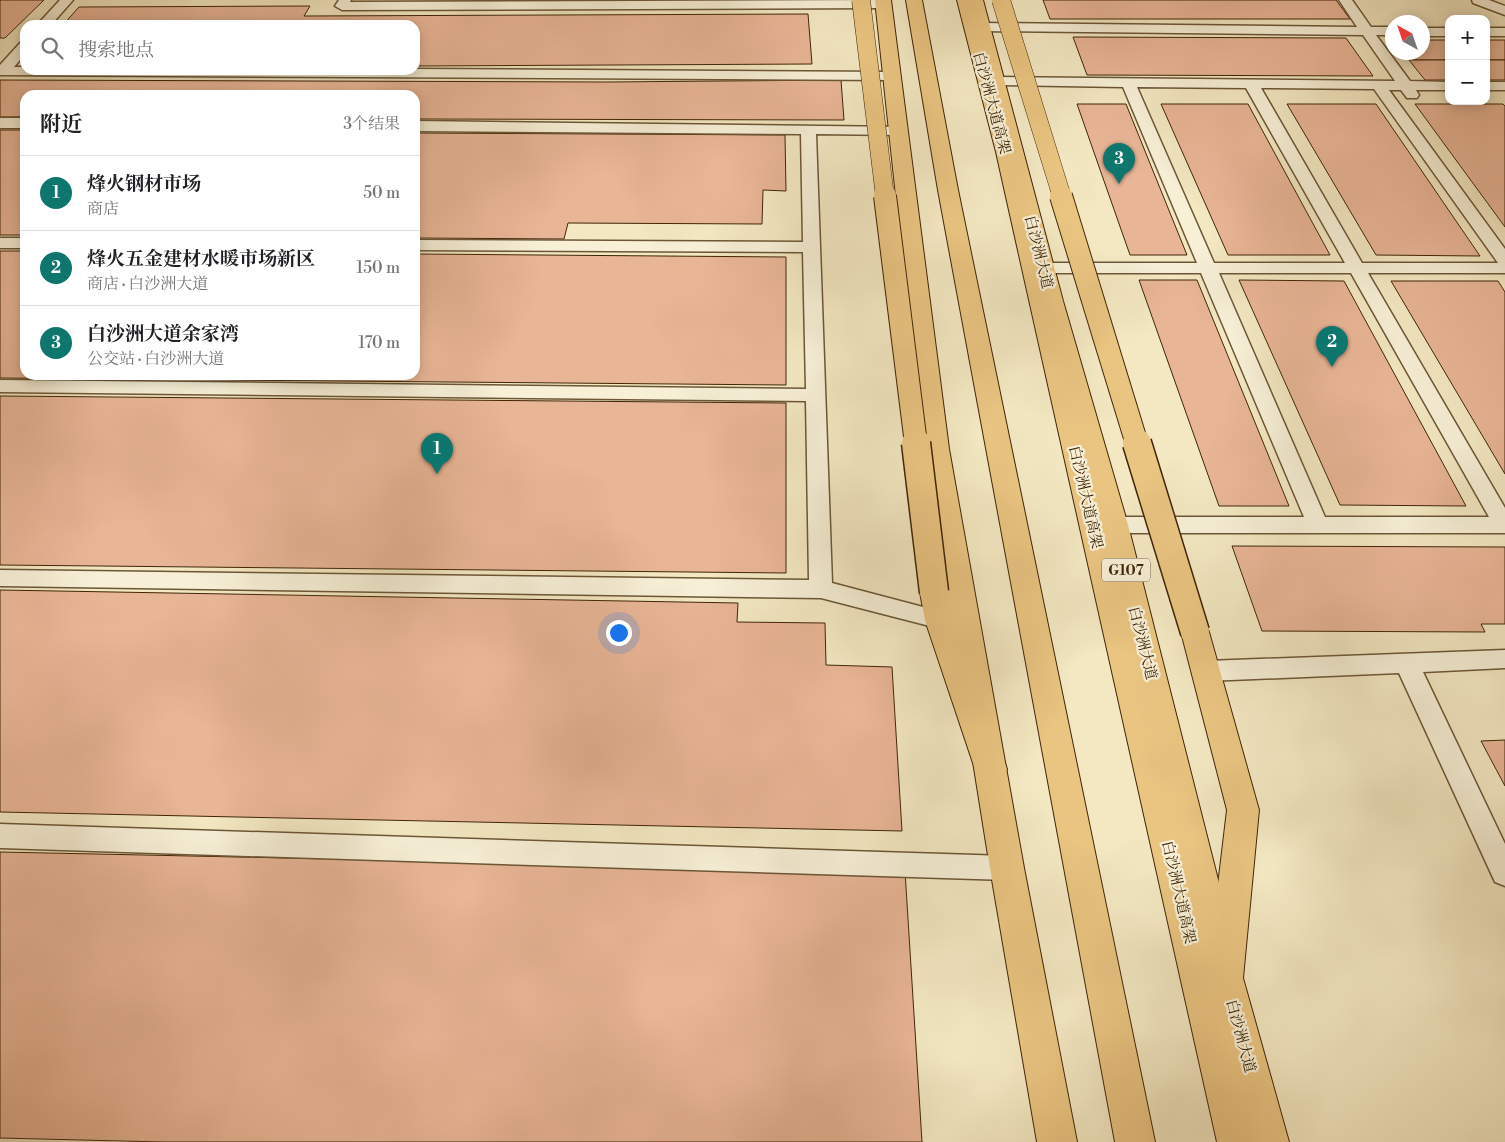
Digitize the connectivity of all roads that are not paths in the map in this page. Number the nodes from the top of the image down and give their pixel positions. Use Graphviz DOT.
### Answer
graph roads {
  1 [pos="67,0"];
  2 [pos="345,0"];
  3 [pos="914,0"];
  4 [pos="965,0"];
  5 [pos="974,0"];
  6 [pos="1001,0"];
  7 [pos="1345,0"];
  8 [pos="1478,0"];
  9 [pos="876,1"];
  10 [pos="1505,11"];
  11 [pos="49,20"];
  12 [pos="982,27"];
  13 [pos="1367,31"];
  14 [pos="1385,31"];
  15 [pos="1430,32"];
  16 [pos="1445,32"];
  17 [pos="1490,32"];
  18 [pos="1505,32"];
  19 [pos="20,51"];
  20 [pos="1,71"];
  21 [pos="20,71"];
  22 [pos="420,73"];
  23 [pos="892,76"];
  24 [pos="997,86"];
  25 [pos="1445,86"];
  26 [pos="1490,86"];
  27 [pos="1505,86"];
  28 [pos="1130,88"];
  29 [pos="1254,89"];
  30 [pos="1382,91"];
  31 [pos="1409,91"];
  32 [pos="1445,96"];
  33 [pos="1490,97"];
  34 [pos="1505,97"];
  35 [pos="0,123"];
  36 [pos="20,123"];
  37 [pos="420,126"];
  38 [pos="808,129"];
  39 [pos="898,130"];
  40 [pos="0,243"];
  41 [pos="20,243"];
  42 [pos="420,245"];
  43 [pos="812,247"];
  44 [pos="1505,261"];
  45 [pos="1044,268"];
  46 [pos="1207,268"];
  47 [pos="1356,268"];
  48 [pos="1505,268"];
  49 [pos="0,386"];
  50 [pos="816,395"];
  51 [pos="1115,525"];
  52 [pos="1318,525"];
  53 [pos="1504,525"];
  54 [pos="0,578"];
  55 [pos="821,589"];
  56 [pos="946,613"];
  57 [pos="1505,659"];
  58 [pos="1407,663"];
  59 [pos="1208,671"];
  60 [pos="0,836"];
  61 [pos="1007,868"];
  62 [pos="1505,873"];
  63 [pos="1225,978"];
  64 [pos="1057,1142"];
  65 [pos="1135,1142"];
  66 [pos="1237,1142"];
  67 [pos="1269,1142"];
  1 -- 11 [label="lane"];
  2 -- 9 [label="lane"];
  3 -- 65 [label="main road"];
  4 -- 66 [label="main road, 白沙洲大道高架"];
  5 -- 12 [label="main road, 白沙洲大道 / G107"];
  6 -- 59 [label="main road, bridge"];
  7 -- 13 [label="lane"];
  8 -- 10 [label="lane"];
  9 -- 23 [label="main road"];
  9 -- 56 [label="main road, bridge"];
  12 -- 13 [label="lane"];
  12 -- 24 [label="main road, 白沙洲大道 / G107"];
  13 -- 14 [label="lane"];
  13 -- 31 [label="lane"];
  15 -- 16 [label="lane"];
  17 -- 18 [label="lane"];
  19 -- 20 [label="lane"];
  20 -- 21 [label="lane"];
  22 -- 23 [label="lane"];
  23 -- 39 [label="main road"];
  24 -- 28 [label="lane"];
  24 -- 45 [label="main road, 白沙洲大道 / G107"];
  25 -- 31 [label="lane"];
  26 -- 27 [label="lane"];
  28 -- 29 [label="lane"];
  28 -- 46 [label="lane"];
  29 -- 30 [label="lane"];
  29 -- 47 [label="lane"];
  30 -- 31 [label="lane"];
  30 -- 44 [label="lane"];
  31 -- 32 [label="lane"];
  33 -- 34 [label="lane"];
  35 -- 36 [label="lane"];
  37 -- 38 [label="lane"];
  38 -- 39 [label="lane"];
  38 -- 43 [label="lane"];
  39 -- 56 [label="main road"];
  40 -- 41 [label="lane"];
  42 -- 43 [label="lane"];
  43 -- 50 [label="lane"];
  45 -- 46 [label="lane"];
  45 -- 51 [label="main road, 白沙洲大道 / G107"];
  46 -- 47 [label="lane"];
  46 -- 52 [label="lane"];
  47 -- 48 [label="lane"];
  47 -- 53 [label="lane"];
  49 -- 50 [label="lane"];
  50 -- 55 [label="lane"];
  51 -- 52 [label="lane"];
  51 -- 63 [label="main road, 白沙洲大道 / G107"];
  52 -- 53 [label="lane"];
  54 -- 55 [label="lane"];
  55 -- 56 [label="lane"];
  56 -- 61 [label="main road"];
  57 -- 58 [label="lane"];
  58 -- 59 [label="lane"];
  58 -- 62 [label="lane"];
  59 -- 63 [label="main road"];
  60 -- 61 [label="lane"];
  61 -- 64 [label="main road"];
  63 -- 67 [label="main road, 白沙洲大道 / G107"];
}
